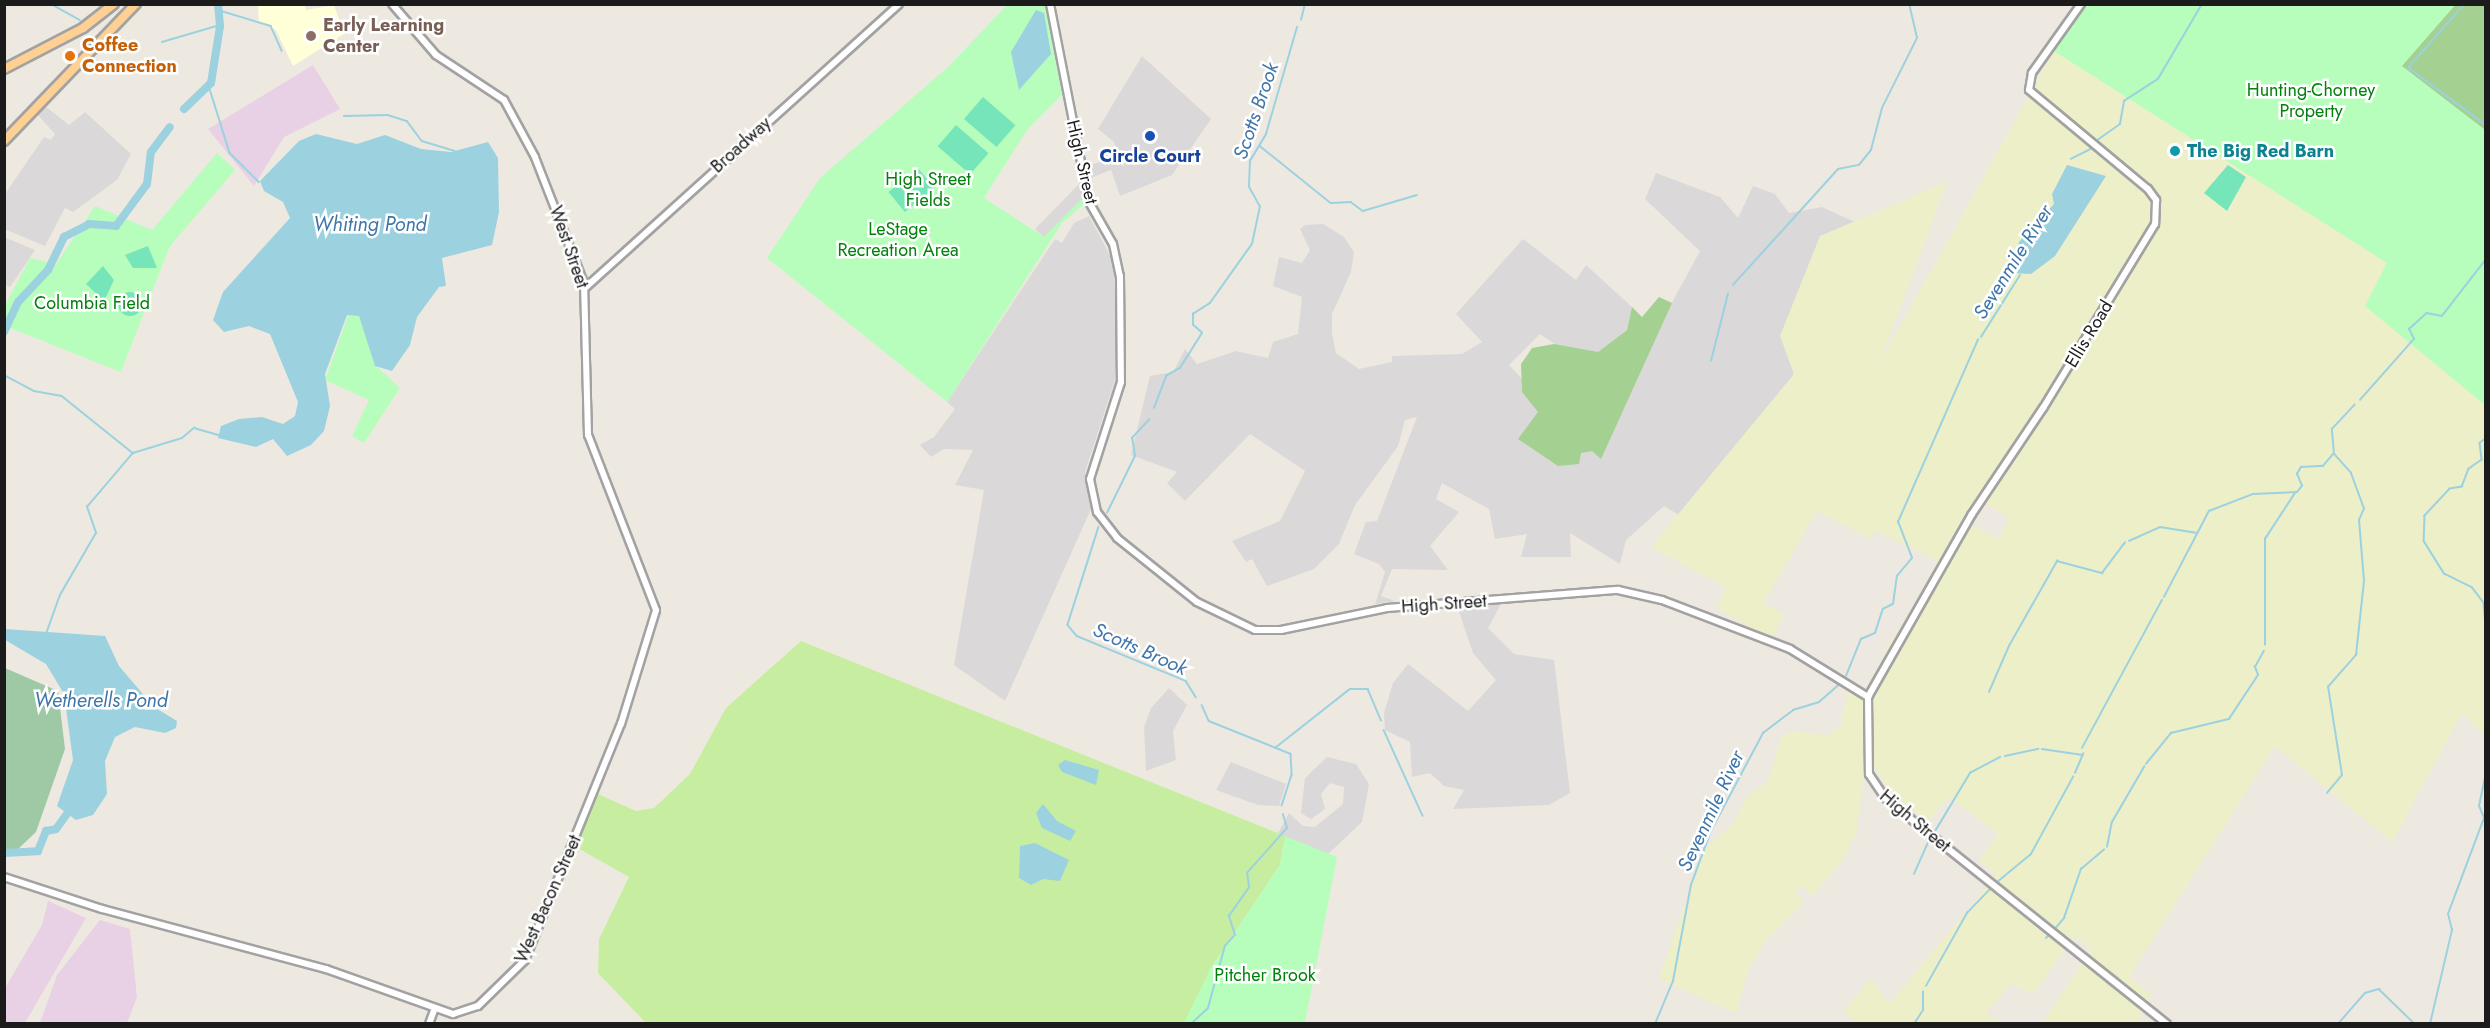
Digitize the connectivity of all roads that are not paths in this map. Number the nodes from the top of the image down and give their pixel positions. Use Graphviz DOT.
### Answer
graph roads {
  1 [pos="114,4"];
  2 [pos="136,4"];
  3 [pos="392,4"];
  4 [pos="899,4"];
  5 [pos="1050,4"];
  6 [pos="2080,4"];
  7 [pos="4,69"];
  8 [pos="4,141"];
  9 [pos="585,288"];
  10 [pos="644,581"];
  11 [pos="1868,697"];
  12 [pos="4,877"];
  13 [pos="434,1010"];
  14 [pos="429,1023"];
  15 [pos="2166,1023"];
  1 -- 7 [label="main road"];
  2 -- 8 [label="main road"];
  3 -- 9 [label="street, West Street"];
  4 -- 9 [label="street, Broadway"];
  5 -- 11 [label="street, High Street"];
  6 -- 11 [label="street, Ellis Road"];
  9 -- 10 [label="street, West Street"];
  10 -- 13 [label="street, West Bacon Street"];
  11 -- 15 [label="street, High Street"];
  12 -- 13 [label="street, West Bacon Street"];
  13 -- 14 [label="street"];
}
